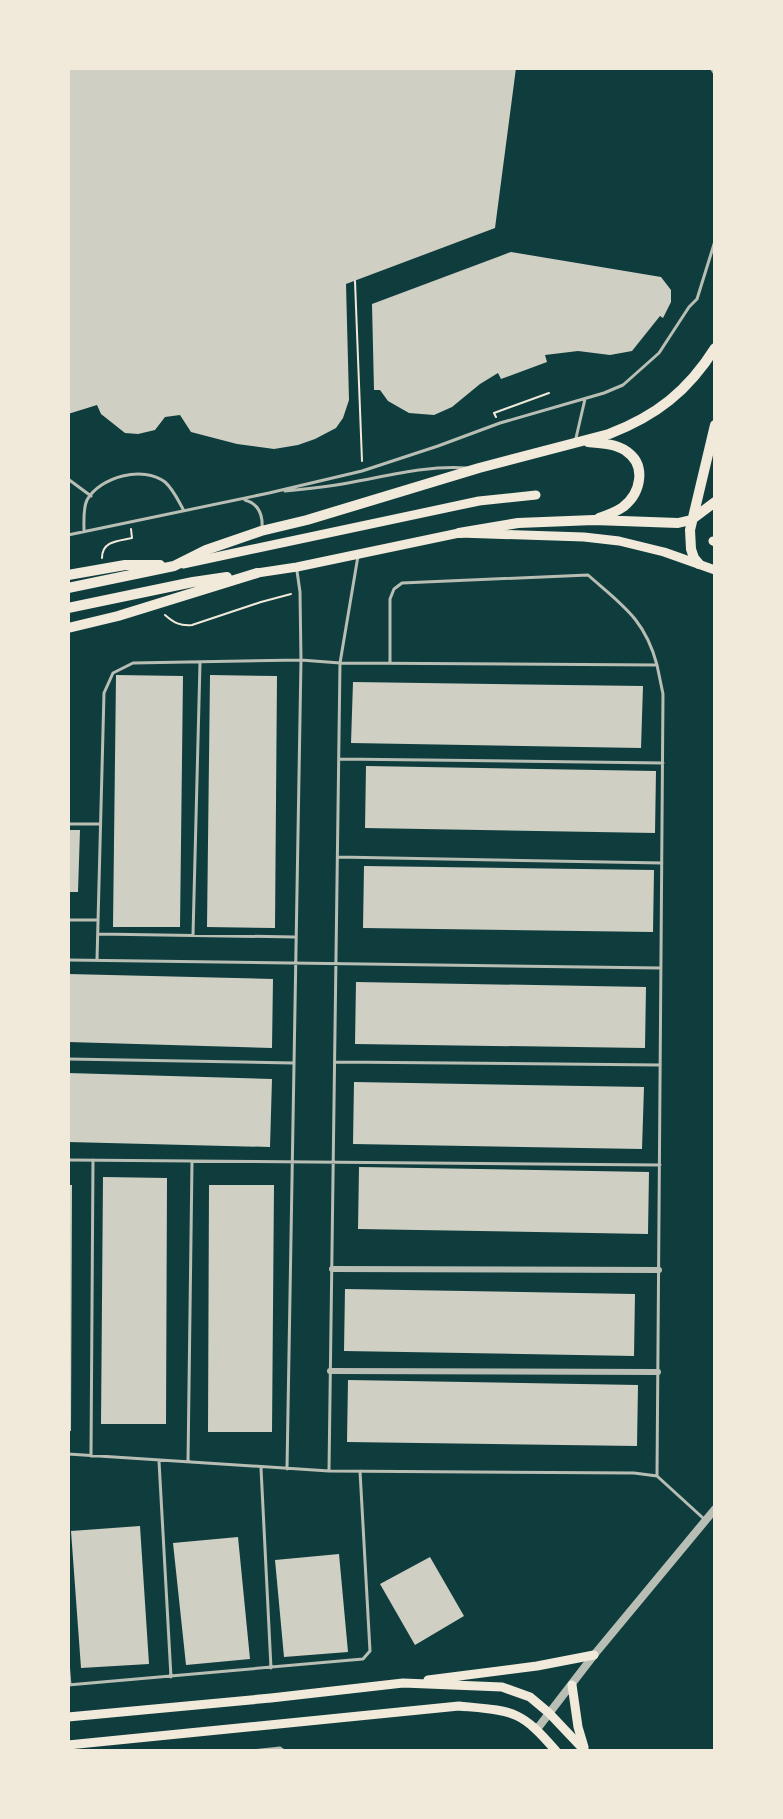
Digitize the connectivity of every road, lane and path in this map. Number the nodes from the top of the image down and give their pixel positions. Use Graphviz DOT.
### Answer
graph roads {
  1 [pos="711,68"];
  2 [pos="715,74"];
  3 [pos="715,241"];
  4 [pos="355,281"];
  5 [pos="715,348"];
  6 [pos="549,393"];
  7 [pos="585,399"];
  8 [pos="500,423"];
  9 [pos="715,425"];
  10 [pos="575,442"];
  11 [pos="479,468"];
  12 [pos="362,471"];
  13 [pos="68,479"];
  14 [pos="269,493"];
  15 [pos="536,495"];
  16 [pos="91,496"];
  17 [pos="241,499"];
  18 [pos="715,502"];
  19 [pos="184,510"];
  20 [pos="594,520"];
  21 [pos="691,520"];
  22 [pos="129,523"];
  23 [pos="84,531"];
  24 [pos="261,531"];
  25 [pos="459,533"];
  26 [pos="68,535"];
  27 [pos="359,553"];
  28 [pos="105,563"];
  29 [pos="699,564"];
  30 [pos="174,566"];
  31 [pos="297,567"];
  32 [pos="715,570"];
  33 [pos="257,573"];
  34 [pos="68,575"];
  35 [pos="68,588"];
  36 [pos="300,592"];
  37 [pos="68,608"];
  38 [pos="173,622"];
  39 [pos="68,628"];
  40 [pos="301,660"];
  41 [pos="200,662"];
  42 [pos="340,663"];
  43 [pos="390,663"];
  44 [pos="657,665"];
  45 [pos="339,759"];
  46 [pos="663,763"];
  47 [pos="68,824"];
  48 [pos="101,824"];
  49 [pos="337,857"];
  50 [pos="662,863"];
  51 [pos="68,920"];
  52 [pos="98,920"];
  53 [pos="98,934"];
  54 [pos="193,935"];
  55 [pos="295,937"];
  56 [pos="68,960"];
  57 [pos="97,960"];
  58 [pos="295,963"];
  59 [pos="336,963"];
  60 [pos="661,968"];
  61 [pos="68,1059"];
  62 [pos="334,1061"];
  63 [pos="293,1063"];
  64 [pos="660,1065"];
  65 [pos="68,1160"];
  66 [pos="93,1160"];
  67 [pos="192,1161"];
  68 [pos="292,1162"];
  69 [pos="333,1162"];
  70 [pos="660,1165"];
  71 [pos="332,1269"];
  72 [pos="659,1270"];
  73 [pos="330,1371"];
  74 [pos="658,1372"];
  75 [pos="68,1454"];
  76 [pos="91,1456"];
  77 [pos="159,1460"];
  78 [pos="188,1462"];
  79 [pos="261,1467"];
  80 [pos="287,1469"];
  81 [pos="329,1471"];
  82 [pos="360,1471"];
  83 [pos="657,1476"];
  84 [pos="715,1509"];
  85 [pos="706,1521"];
  86 [pos="594,1655"];
  87 [pos="68,1662"];
  88 [pos="271,1668"];
  89 [pos="171,1677"];
  90 [pos="403,1683"];
  91 [pos="69,1685"];
  92 [pos="572,1685"];
  93 [pos="549,1713"];
  94 [pos="68,1717"];
  95 [pos="537,1729"];
  96 [pos="68,1745"];
  97 [pos="251,1751"];
  98 [pos="284,1751"];
  99 [pos="556,1751"];
  100 [pos="585,1751"];
  1 -- 2 [label="lane"];
  3 -- 7 [label="lane"];
  4 -- 12 [label="path"];
  5 -- 10 [label="main road"];
  6 -- 8 [label="path"];
  7 -- 8 [label="lane"];
  7 -- 10 [label="lane"];
  8 -- 12 [label="lane"];
  9 -- 21 [label="main road"];
  10 -- 11 [label="main road"];
  10 -- 20 [label="main road"];
  11 -- 14 [label="lane"];
  11 -- 24 [label="main road"];
  12 -- 14 [label="lane"];
  13 -- 16 [label="lane"];
  14 -- 17 [label="lane"];
  15 -- 30 [label="main road"];
  16 -- 19 [label="lane"];
  16 -- 23 [label="lane"];
  17 -- 19 [label="lane"];
  17 -- 24 [label="lane"];
  18 -- 21 [label="main road"];
  19 -- 22 [label="lane"];
  20 -- 21 [label="main road"];
  20 -- 25 [label="main road"];
  21 -- 29 [label="main road"];
  22 -- 23 [label="lane"];
  22 -- 28 [label="path"];
  23 -- 26 [label="lane"];
  24 -- 30 [label="main road"];
  25 -- 27 [label="main road"];
  25 -- 29 [label="main road"];
  27 -- 31 [label="main road"];
  27 -- 42 [label="lane"];
  29 -- 32 [label="main road"];
  30 -- 34 [label="main road"];
  30 -- 35 [label="main road"];
  31 -- 33 [label="main road"];
  31 -- 36 [label="lane"];
  33 -- 37 [label="main road"];
  33 -- 39 [label="main road"];
  36 -- 38 [label="path"];
  36 -- 40 [label="lane"];
  40 -- 41 [label="lane"];
  40 -- 42 [label="lane"];
  40 -- 55 [label="lane"];
  41 -- 48 [label="lane"];
  41 -- 54 [label="lane"];
  42 -- 43 [label="lane"];
  42 -- 45 [label="lane"];
  43 -- 44 [label="lane"];
  43 -- 44 [label="lane"];
  44 -- 46 [label="lane"];
  45 -- 46 [label="lane"];
  45 -- 49 [label="lane"];
  46 -- 50 [label="lane"];
  47 -- 48 [label="lane"];
  48 -- 52 [label="lane"];
  49 -- 50 [label="lane"];
  49 -- 59 [label="lane"];
  50 -- 60 [label="lane"];
  51 -- 52 [label="lane"];
  52 -- 53 [label="lane"];
  53 -- 54 [label="lane"];
  53 -- 57 [label="lane"];
  54 -- 55 [label="lane"];
  55 -- 58 [label="lane"];
  56 -- 57 [label="lane"];
  57 -- 58 [label="lane"];
  58 -- 59 [label="lane"];
  58 -- 63 [label="lane"];
  59 -- 60 [label="lane"];
  59 -- 62 [label="lane"];
  60 -- 64 [label="lane"];
  61 -- 63 [label="lane"];
  62 -- 64 [label="lane"];
  62 -- 69 [label="lane"];
  63 -- 68 [label="lane"];
  64 -- 70 [label="lane"];
  65 -- 66 [label="lane"];
  66 -- 67 [label="lane"];
  66 -- 76 [label="lane"];
  67 -- 68 [label="lane"];
  67 -- 78 [label="lane"];
  68 -- 69 [label="lane"];
  68 -- 80 [label="lane"];
  69 -- 70 [label="lane"];
  69 -- 71 [label="lane"];
  70 -- 72 [label="lane"];
  71 -- 72 [label="street"];
  71 -- 73 [label="lane"];
  72 -- 74 [label="lane"];
  73 -- 74 [label="street"];
  73 -- 81 [label="lane"];
  74 -- 83 [label="lane"];
  75 -- 76 [label="lane"];
  76 -- 77 [label="lane"];
  77 -- 78 [label="lane"];
  77 -- 89 [label="lane"];
  78 -- 79 [label="lane"];
  79 -- 80 [label="lane"];
  79 -- 88 [label="lane"];
  80 -- 81 [label="lane"];
  81 -- 82 [label="lane"];
  82 -- 83 [label="lane"];
  82 -- 88 [label="lane"];
  83 -- 85 [label="lane"];
  84 -- 85 [label="street"];
  85 -- 86 [label="street"];
  86 -- 90 [label="main road"];
  86 -- 92 [label="street"];
  87 -- 91 [label="lane"];
  88 -- 89 [label="lane"];
  89 -- 91 [label="lane"];
  90 -- 93 [label="main road"];
  90 -- 94 [label="main road"];
  92 -- 93 [label="street"];
  92 -- 100 [label="main road"];
  93 -- 95 [label="street"];
  93 -- 100 [label="main road"];
  95 -- 96 [label="main road"];
  95 -- 99 [label="main road"];
  97 -- 98 [label="lane"];
}
